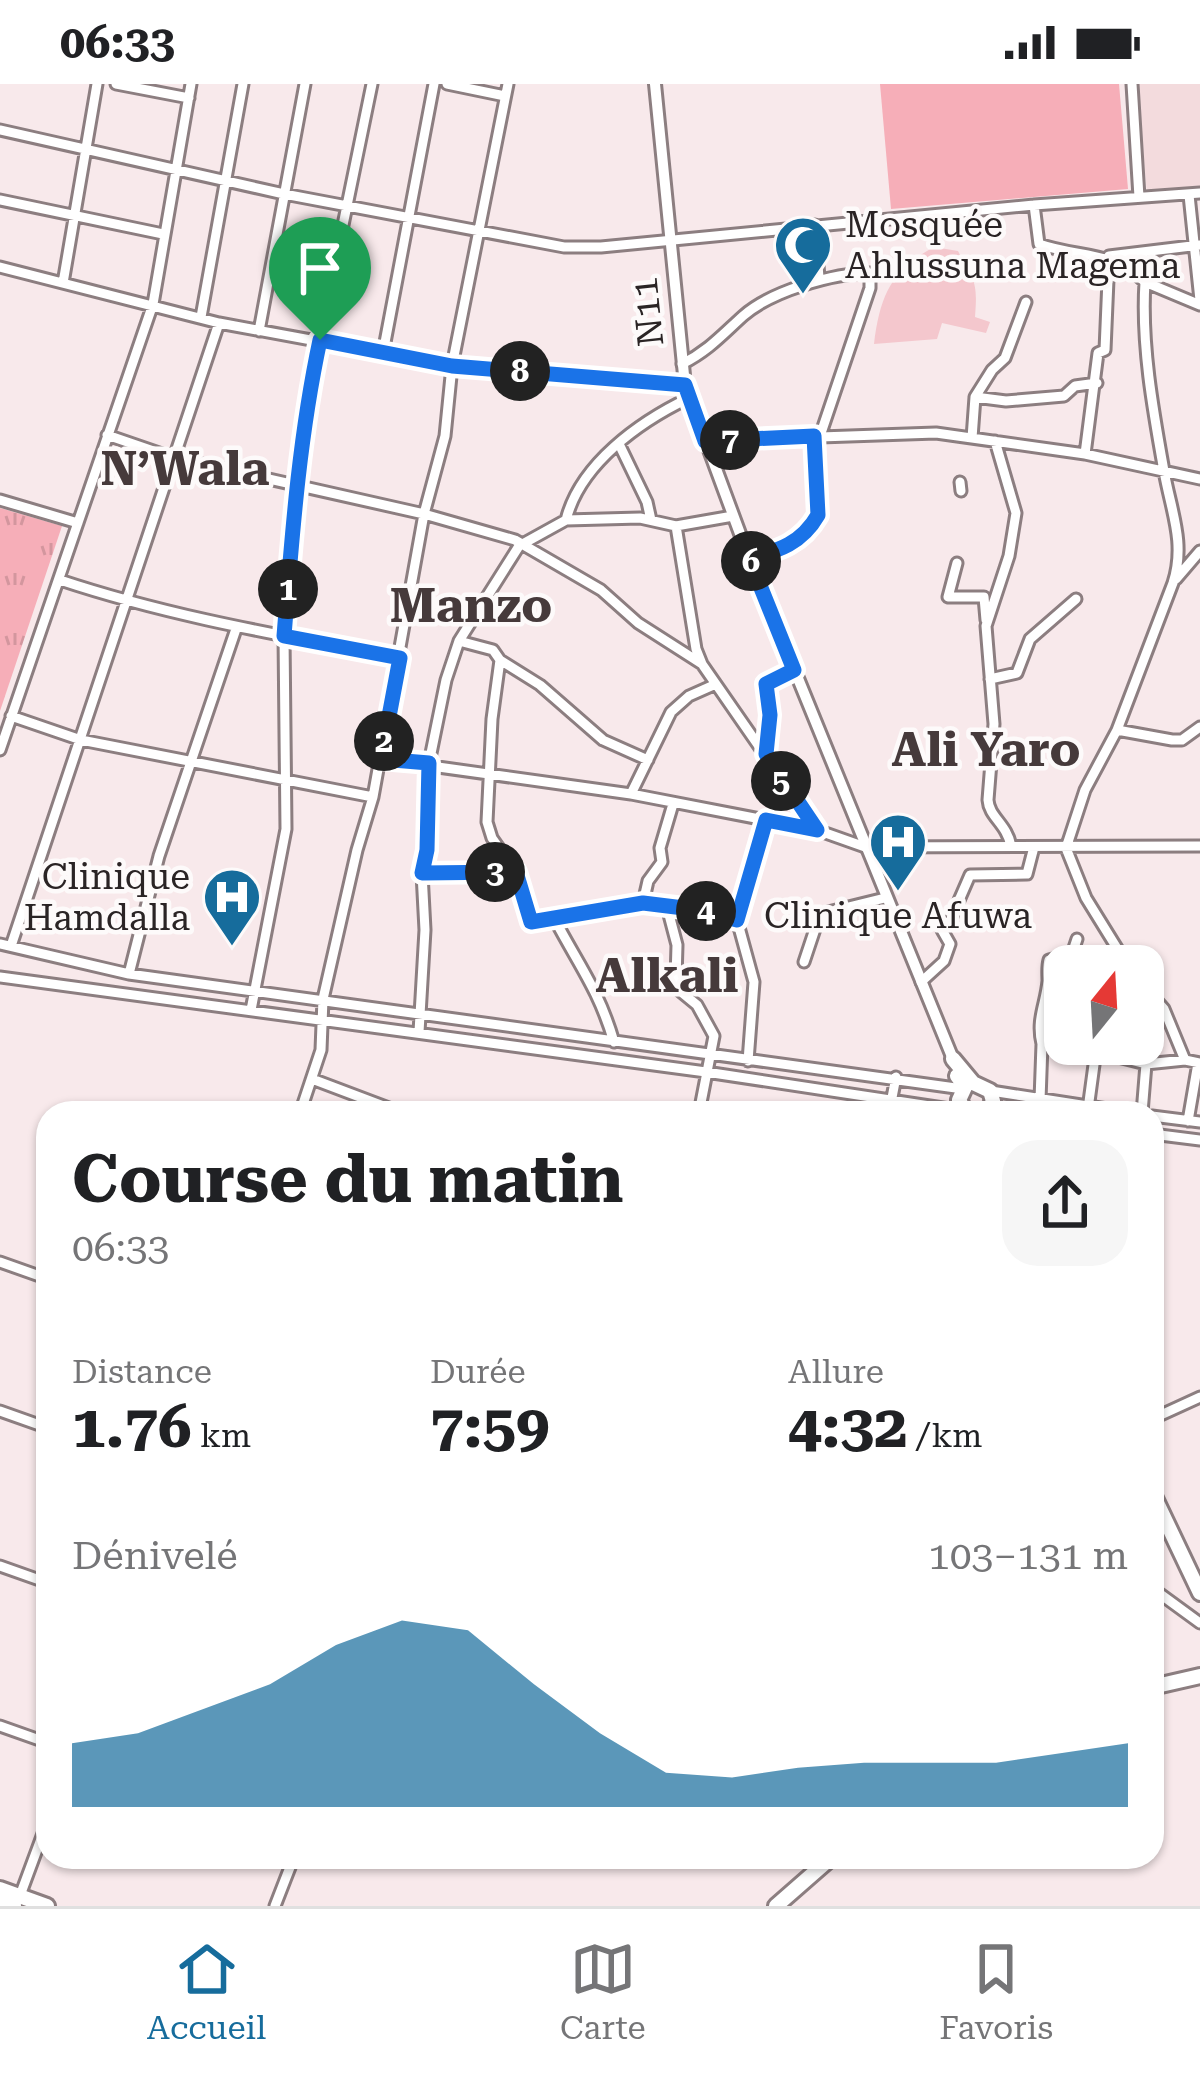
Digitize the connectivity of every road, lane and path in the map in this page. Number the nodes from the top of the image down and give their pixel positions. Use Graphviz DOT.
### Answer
graph roads {
  1 [pos="97,84"];
  2 [pos="116,84"];
  3 [pos="191,84"];
  4 [pos="243,84"];
  5 [pos="305,84"];
  6 [pos="372,84"];
  7 [pos="434,84"];
  8 [pos="446,84"];
  9 [pos="655,84"];
  10 [pos="1132,84"];
  11 [pos="507,90"];
  12 [pos="189,98"];
  13 [pos="0,130"];
  14 [pos="85,146"];
  15 [pos="176,170"];
  16 [pos="223,181"];
  17 [pos="284,194"];
  18 [pos="1195,194"];
  19 [pos="1139,197"];
  20 [pos="0,200"];
  21 [pos="1034,205"];
  22 [pos="345,206"];
  23 [pos="75,216"];
  24 [pos="407,218"];
  25 [pos="815,225"];
  26 [pos="479,232"];
  27 [pos="163,234"];
  28 [pos="669,239"];
  29 [pos="1197,245"];
  30 [pos="1109,256"];
  31 [pos="0,267"];
  32 [pos="819,278"];
  33 [pos="1145,282"];
  34 [pos="63,283"];
  35 [pos="1026,302"];
  36 [pos="1200,303"];
  37 [pos="153,304"];
  38 [pos="201,317"];
  39 [pos="219,323"];
  40 [pos="260,331"];
  41 [pos="320,340"];
  42 [pos="383,353"];
  43 [pos="682,364"];
  44 [pos="452,366"];
  45 [pos="1096,383"];
  46 [pos="687,391"];
  47 [pos="975,397"];
  48 [pos="107,435"];
  49 [pos="817,436"];
  50 [pos="973,437"];
  51 [pos="705,441"];
  52 [pos="995,441"];
  53 [pos="620,446"];
  54 [pos="1085,454"];
  55 [pos="172,457"];
  56 [pos="1164,470"];
  57 [pos="1200,478"];
  58 [pos="296,484"];
  59 [pos="0,500"];
  60 [pos="424,514"];
  61 [pos="733,516"];
  62 [pos="566,520"];
  63 [pos="651,520"];
  64 [pos="78,523"];
  65 [pos="676,526"];
  66 [pos="519,546"];
  67 [pos="1200,551"];
  68 [pos="749,558"];
  69 [pos="958,563"];
  70 [pos="60,580"];
  71 [pos="1173,583"];
  72 [pos="1076,599"];
  73 [pos="127,602"];
  74 [pos="986,626"];
  75 [pos="236,629"];
  76 [pos="284,636"];
  77 [pos="459,641"];
  78 [pos="400,658"];
  79 [pos="500,660"];
  80 [pos="702,664"];
  81 [pos="794,670"];
  82 [pos="990,679"];
  83 [pos="716,684"];
  84 [pos="11,716"];
  85 [pos="1200,727"];
  86 [pos="1117,730"];
  87 [pos="81,740"];
  88 [pos="0,750"];
  89 [pos="766,754"];
  90 [pos="381,759"];
  91 [pos="648,760"];
  92 [pos="189,762"];
  93 [pos="429,763"];
  94 [pos="490,772"];
  95 [pos="285,783"];
  96 [pos="631,794"];
  97 [pos="373,797"];
  98 [pos="673,804"];
  99 [pos="766,820"];
  100 [pos="817,830"];
  101 [pos="1011,846"];
  102 [pos="1200,846"];
  103 [pos="865,847"];
  104 [pos="1034,847"];
  105 [pos="1066,848"];
  106 [pos="516,872"];
  107 [pos="422,873"];
  108 [pos="885,898"];
  109 [pos="643,903"];
  110 [pos="667,907"];
  111 [pos="554,917"];
  112 [pos="737,920"];
  113 [pos="1077,939"];
  114 [pos="5,945"];
  115 [pos="1115,945"];
  116 [pos="804,962"];
  117 [pos="129,974"];
  118 [pos="0,977"];
  119 [pos="921,982"];
  120 [pos="254,991"];
  121 [pos="323,999"];
  122 [pos="251,1010"];
  123 [pos="1164,1010"];
  124 [pos="420,1015"];
  125 [pos="321,1020"];
  126 [pos="419,1032"];
  127 [pos="614,1042"];
  128 [pos="1042,1044"];
  129 [pos="711,1057"];
  130 [pos="952,1060"];
  131 [pos="1185,1060"];
  132 [pos="748,1061"];
  133 [pos="1164,1062"];
  134 [pos="1199,1063"];
  135 [pos="1094,1065"];
  136 [pos="1146,1065"];
  137 [pos="706,1072"];
  138 [pos="896,1077"];
  139 [pos="312,1079"];
  140 [pos="967,1087"];
  141 [pos="991,1090"];
  142 [pos="1040,1100"];
  143 [pos="304,1101"];
  144 [pos="370,1101"];
  145 [pos="701,1101"];
  146 [pos="858,1101"];
  147 [pos="891,1101"];
  148 [pos="959,1101"];
  149 [pos="993,1101"];
  150 [pos="1045,1101"];
  151 [pos="1088,1101"];
  152 [pos="1140,1101"];
  153 [pos="1164,1118"];
  154 [pos="1194,1122"];
  155 [pos="1164,1136"];
  156 [pos="1200,1140"];
  157 [pos="0,1262"];
  158 [pos="36,1275"];
  159 [pos="1200,1396"];
  160 [pos="0,1411"];
  161 [pos="1164,1413"];
  162 [pos="36,1424"];
  163 [pos="1164,1517"];
  164 [pos="0,1566"];
  165 [pos="36,1579"];
  166 [pos="1200,1593"];
  167 [pos="1164,1596"];
  168 [pos="1200,1622"];
  169 [pos="1200,1673"];
  170 [pos="1164,1681"];
  171 [pos="0,1726"];
  172 [pos="36,1740"];
  173 [pos="36,1851"];
  174 [pos="289,1869"];
  175 [pos="806,1869"];
  176 [pos="818,1869"];
  177 [pos="0,1889"];
  178 [pos="0,1901"];
  179 [pos="16,1903"];
  180 [pos="47,1906"];
  181 [pos="275,1906"];
  182 [pos="764,1906"];
  183 [pos="776,1906"];
  1 -- 14 [label="street"];
  2 -- 12 [label="street"];
  3 -- 12 [label="street"];
  4 -- 16 [label="street"];
  5 -- 17 [label="street"];
  6 -- 22 [label="street"];
  7 -- 24 [label="street"];
  8 -- 11 [label="street"];
  9 -- 28 [label="main road, N11"];
  10 -- 19 [label="street"];
  11 -- 26 [label="street"];
  12 -- 15 [label="street"];
  13 -- 14 [label="street"];
  14 -- 15 [label="street"];
  14 -- 23 [label="street"];
  15 -- 16 [label="street"];
  15 -- 27 [label="street"];
  16 -- 17 [label="street"];
  16 -- 38 [label="street"];
  17 -- 22 [label="street"];
  17 -- 40 [label="street"];
  18 -- 19 [label="street"];
  18 -- 29 [label="street"];
  19 -- 21 [label="street"];
  20 -- 23 [label="street"];
  21 -- 25 [label="street"];
  21 -- 30 [label="street"];
  22 -- 24 [label="street"];
  22 -- 41 [label="street"];
  23 -- 27 [label="street"];
  23 -- 34 [label="street"];
  24 -- 26 [label="street"];
  24 -- 42 [label="street"];
  25 -- 28 [label="street"];
  25 -- 32 [label="street"];
  26 -- 28 [label="street"];
  26 -- 44 [label="street"];
  27 -- 37 [label="street"];
  28 -- 43 [label="main road, N11"];
  29 -- 30 [label="street"];
  29 -- 36 [label="street"];
  30 -- 33 [label="street"];
  30 -- 45 [label="street"];
  31 -- 34 [label="street"];
  32 -- 43 [label="street"];
  32 -- 49 [label="street"];
  33 -- 36 [label="street"];
  33 -- 56 [label="street"];
  34 -- 37 [label="street"];
  35 -- 47 [label="street"];
  37 -- 38 [label="street"];
  37 -- 48 [label="street"];
  38 -- 39 [label="street"];
  39 -- 40 [label="street"];
  39 -- 55 [label="street"];
  40 -- 41 [label="street"];
  41 -- 42 [label="street"];
  41 -- 58 [label="street"];
  42 -- 44 [label="street"];
  43 -- 46 [label="main road, N11"];
  44 -- 46 [label="street"];
  44 -- 60 [label="street"];
  45 -- 47 [label="street"];
  45 -- 54 [label="street"];
  46 -- 51 [label="main road, N11"];
  46 -- 53 [label="street"];
  47 -- 50 [label="street"];
  48 -- 55 [label="street"];
  48 -- 64 [label="street"];
  49 -- 50 [label="street"];
  49 -- 51 [label="street"];
  49 -- 68 [label="street"];
  50 -- 52 [label="street"];
  51 -- 61 [label="main road, N11"];
  52 -- 54 [label="street"];
  52 -- 74 [label="street"];
  53 -- 62 [label="street"];
  53 -- 63 [label="street"];
  54 -- 56 [label="street"];
  55 -- 58 [label="street"];
  55 -- 73 [label="street"];
  56 -- 57 [label="street"];
  56 -- 71 [label="street"];
  58 -- 60 [label="street"];
  58 -- 76 [label="street"];
  59 -- 64 [label="street"];
  60 -- 66 [label="street"];
  60 -- 78 [label="street"];
  61 -- 65 [label="street"];
  61 -- 68 [label="main road, N11"];
  62 -- 63 [label="street"];
  62 -- 66 [label="street"];
  63 -- 65 [label="street"];
  64 -- 70 [label="street"];
  65 -- 80 [label="street"];
  66 -- 77 [label="street"];
  66 -- 80 [label="street"];
  67 -- 71 [label="street"];
  68 -- 81 [label="main road, N11"];
  69 -- 74 [label="street"];
  70 -- 73 [label="street"];
  70 -- 84 [label="street"];
  71 -- 86 [label="street"];
  72 -- 82 [label="street"];
  73 -- 75 [label="street"];
  73 -- 87 [label="street"];
  74 -- 82 [label="street"];
  75 -- 76 [label="street"];
  75 -- 92 [label="street"];
  76 -- 78 [label="street"];
  76 -- 95 [label="street"];
  77 -- 79 [label="street"];
  77 -- 93 [label="street"];
  78 -- 90 [label="street"];
  79 -- 91 [label="street"];
  79 -- 94 [label="street"];
  80 -- 83 [label="street"];
  81 -- 89 [label="street"];
  81 -- 103 [label="main road, N11"];
  82 -- 101 [label="street"];
  83 -- 89 [label="street"];
  83 -- 91 [label="street"];
  84 -- 87 [label="street"];
  84 -- 88 [label="street"];
  85 -- 86 [label="street"];
  86 -- 105 [label="street"];
  87 -- 92 [label="street"];
  87 -- 114 [label="street"];
  89 -- 100 [label="street"];
  90 -- 93 [label="street"];
  90 -- 97 [label="street"];
  91 -- 96 [label="street"];
  92 -- 95 [label="street"];
  92 -- 117 [label="street"];
  93 -- 94 [label="street"];
  93 -- 107 [label="street"];
  94 -- 96 [label="street"];
  94 -- 106 [label="street"];
  95 -- 97 [label="street"];
  95 -- 120 [label="street"];
  96 -- 98 [label="street"];
  97 -- 121 [label="street"];
  98 -- 99 [label="street"];
  98 -- 109 [label="street"];
  99 -- 100 [label="street"];
  99 -- 112 [label="street"];
  100 -- 103 [label="street"];
  101 -- 103 [label="street"];
  101 -- 104 [label="street"];
  102 -- 105 [label="street"];
  103 -- 108 [label="main road, N11"];
  104 -- 105 [label="street"];
  104 -- 119 [label="street"];
  105 -- 115 [label="street"];
  106 -- 107 [label="street"];
  106 -- 111 [label="street"];
  107 -- 124 [label="street"];
  108 -- 116 [label="street"];
  108 -- 119 [label="main road, N11"];
  109 -- 110 [label="street"];
  109 -- 111 [label="street"];
  110 -- 112 [label="street"];
  110 -- 129 [label="street"];
  111 -- 127 [label="street"];
  112 -- 132 [label="street"];
  113 -- 128 [label="street"];
  114 -- 117 [label="street"];
  117 -- 120 [label="street"];
  118 -- 122 [label="street"];
  119 -- 130 [label="main road, N11"];
  120 -- 121 [label="street"];
  120 -- 122 [label="street"];
  121 -- 124 [label="street"];
  121 -- 125 [label="street"];
  122 -- 125 [label="street"];
  123 -- 131 [label="street"];
  124 -- 126 [label="street"];
  124 -- 127 [label="street"];
  125 -- 126 [label="street"];
  125 -- 139 [label="street"];
  126 -- 137 [label="street"];
  127 -- 129 [label="street"];
  128 -- 142 [label="street"];
  129 -- 132 [label="street"];
  129 -- 137 [label="street"];
  130 -- 140 [label="highway"];
  131 -- 133 [label="street"];
  131 -- 134 [label="street"];
  132 -- 138 [label="street"];
  134 -- 154 [label="street"];
  135 -- 151 [label="street"];
  136 -- 152 [label="street"];
  137 -- 145 [label="street"];
  137 -- 146 [label="street"];
  138 -- 140 [label="street"];
  138 -- 147 [label="street"];
  139 -- 143 [label="street"];
  139 -- 144 [label="street"];
  140 -- 141 [label="highway"];
  140 -- 148 [label="highway"];
  141 -- 142 [label="street"];
  141 -- 149 [label="highway"];
  142 -- 150 [label="street"];
  153 -- 154 [label="street"];
  155 -- 156 [label="street"];
  157 -- 158 [label="street"];
  159 -- 161 [label="street"];
  160 -- 162 [label="street"];
  163 -- 166 [label="highway"];
  164 -- 165 [label="street"];
  167 -- 168 [label="street"];
  169 -- 170 [label="highway"];
  171 -- 172 [label="street"];
  173 -- 179 [label="street"];
  174 -- 181 [label="street"];
  175 -- 182 [label="highway"];
  176 -- 183 [label="highway"];
  177 -- 179 [label="highway"];
  178 -- 179 [label="highway"];
  179 -- 180 [label="highway"];
}
